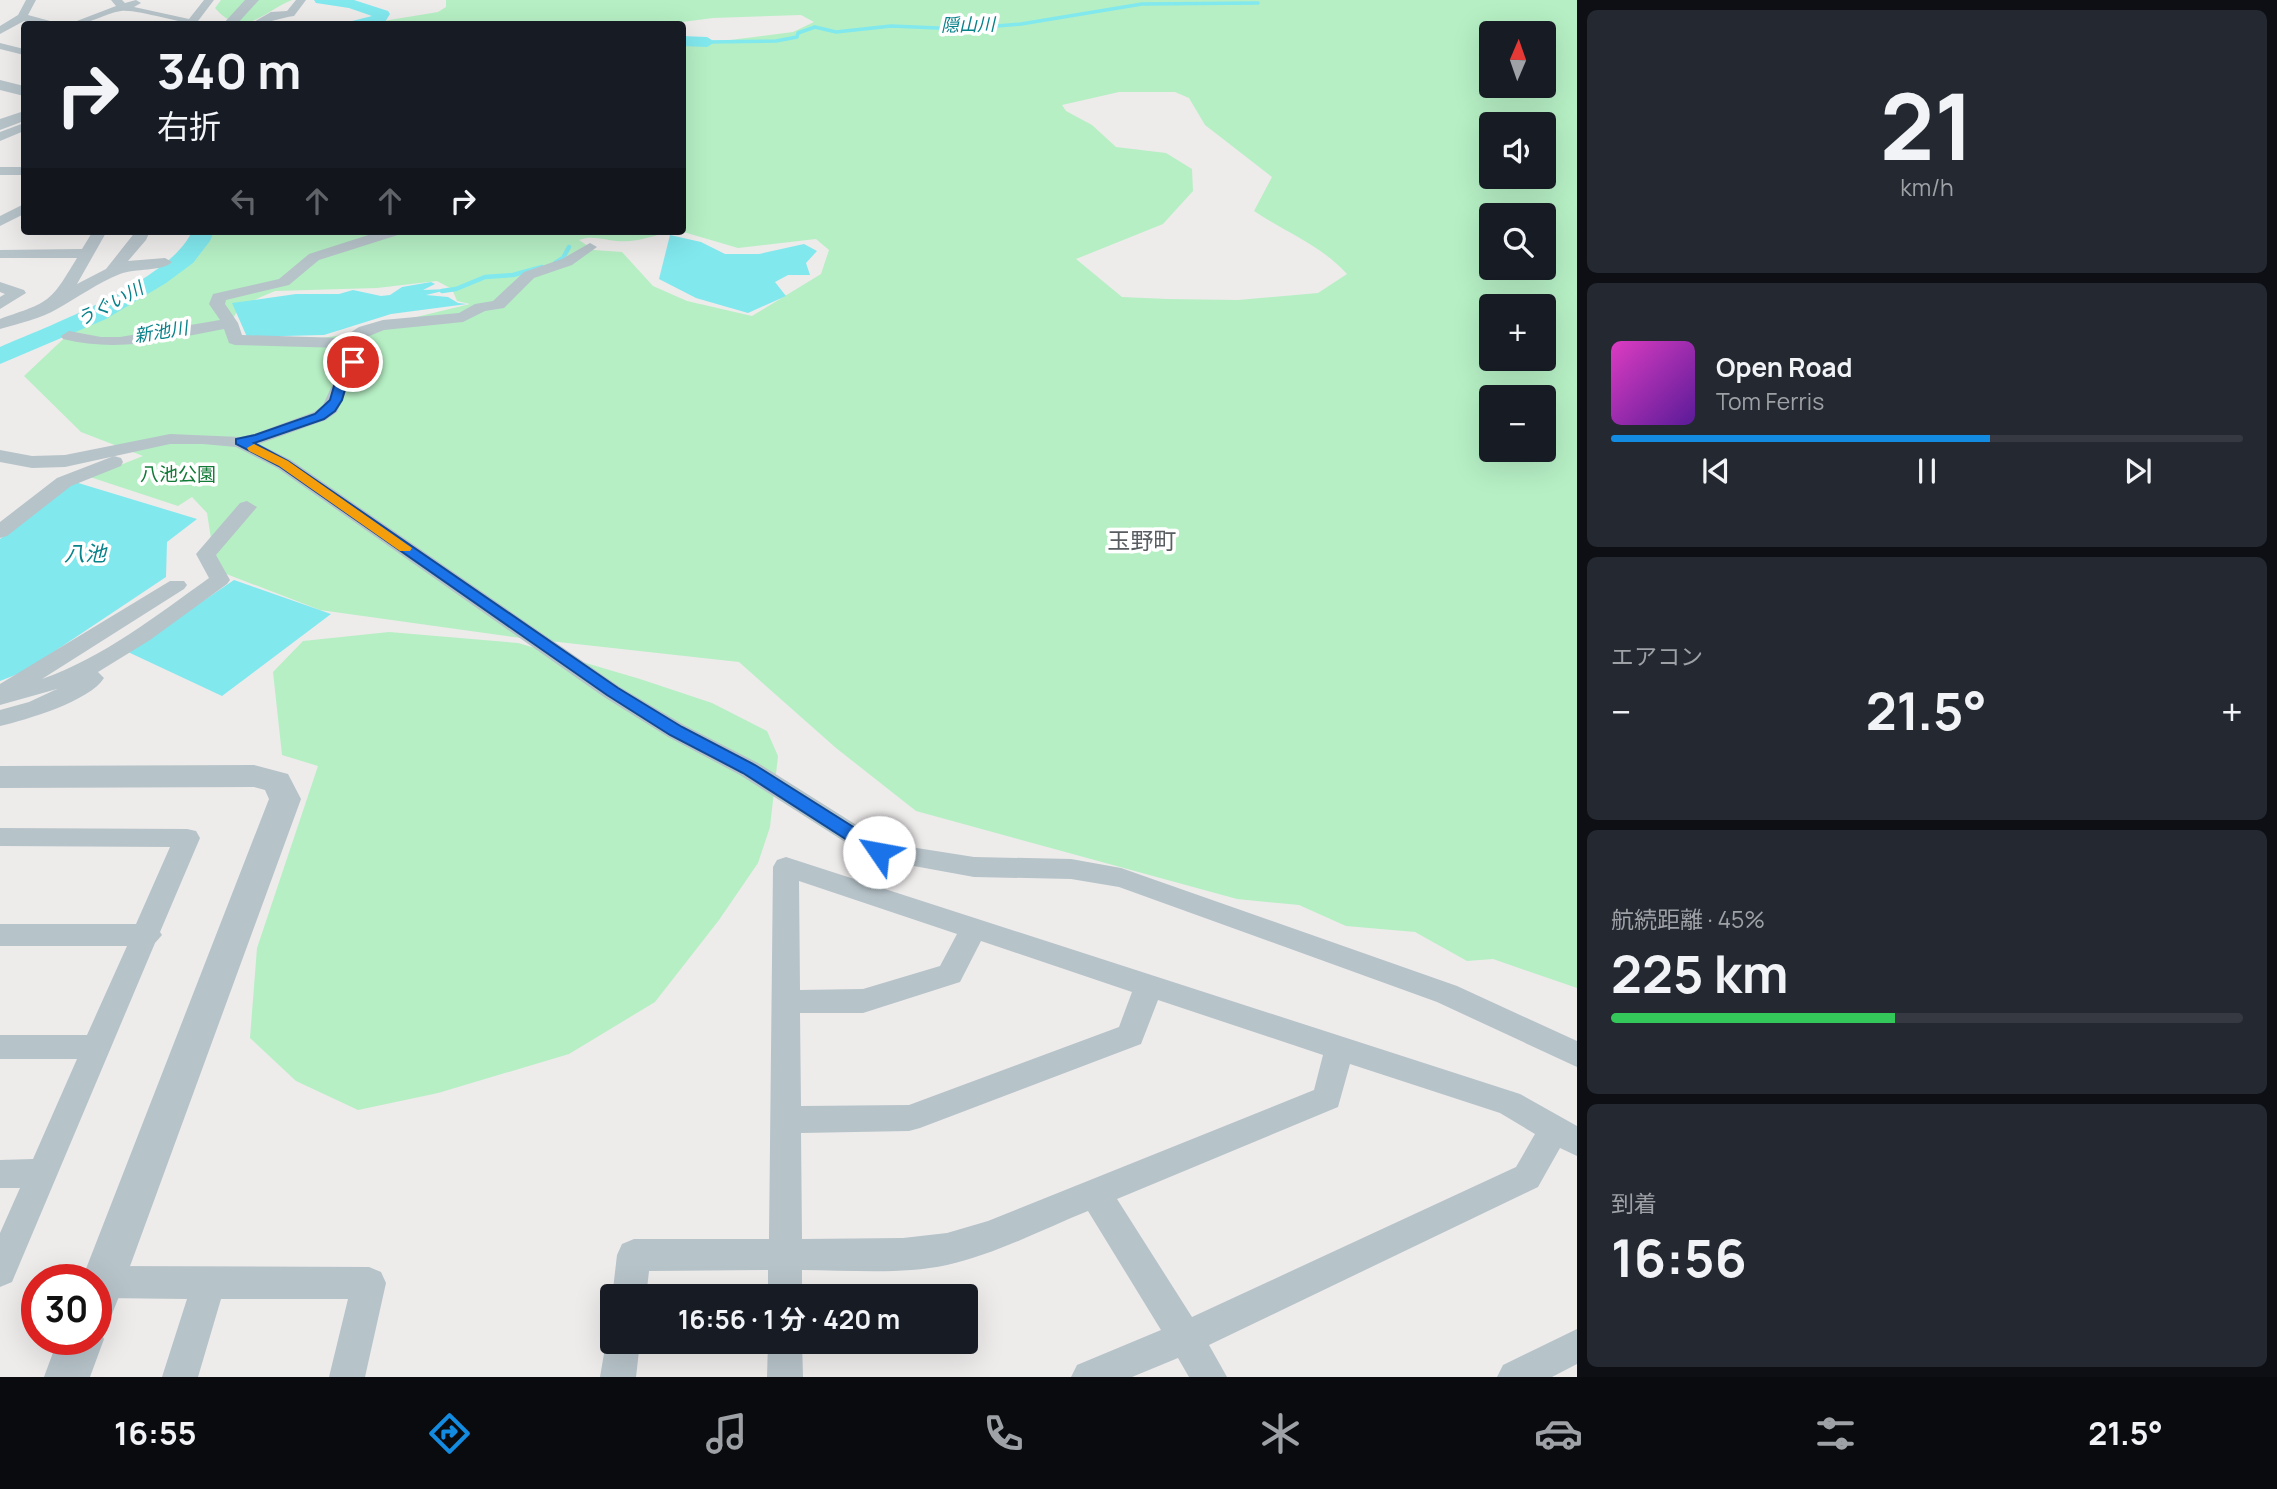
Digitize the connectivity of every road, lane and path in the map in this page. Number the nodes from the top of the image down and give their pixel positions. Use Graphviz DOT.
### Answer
graph roads {
  1 [pos="32,0"];
  2 [pos="146,0"];
  3 [pos="209,0"];
  4 [pos="252,0"];
  5 [pos="301,0"];
  6 [pos="120,4"];
  7 [pos="22,17"];
  8 [pos="41,21"];
  9 [pos="81,21"];
  10 [pos="183,21"];
  11 [pos="196,21"];
  12 [pos="233,21"];
  13 [pos="261,21"];
  14 [pos="0,31"];
  15 [pos="0,46"];
  16 [pos="21,51"];
  17 [pos="0,85"];
  18 [pos="21,90"];
  19 [pos="21,117"];
  20 [pos="0,125"];
  21 [pos="21,128"];
  22 [pos="0,137"];
  23 [pos="0,170"];
  24 [pos="21,171"];
  25 [pos="21,210"];
  26 [pos="0,222"];
  27 [pos="383,235"];
  28 [pos="140,237"];
  29 [pos="94,243"];
  30 [pos="590,247"];
  31 [pos="0,254"];
  32 [pos="165,262"];
  33 [pos="16,263"];
  34 [pos="0,271"];
  35 [pos="114,271"];
  36 [pos="0,287"];
  37 [pos="61,298"];
  38 [pos="0,304"];
  39 [pos="230,323"];
  40 [pos="0,324"];
  41 [pos="69,336"];
  42 [pos="348,343"];
  43 [pos="180,439"];
  44 [pos="240,442"];
  45 [pos="0,456"];
  46 [pos="247,507"];
  47 [pos="0,532"];
  48 [pos="177,585"];
  49 [pos="112,657"];
  50 [pos="0,696"];
  51 [pos="0,719"];
  52 [pos="0,777"];
  53 [pos="0,837"];
  54 [pos="974,928"];
  55 [pos="0,935"];
  56 [pos="148,935"];
  57 [pos="1149,985"];
  58 [pos="786,1002"];
  59 [pos="97,1046"];
  60 [pos="0,1047"];
  61 [pos="1339,1047"];
  62 [pos="1577,1055"];
  63 [pos="786,1120"];
  64 [pos="1565,1136"];
  65 [pos="42,1173"];
  66 [pos="0,1174"];
  67 [pos="1096,1194"];
  68 [pos="785,1256"];
  69 [pos="109,1264"];
  70 [pos="0,1271"];
  71 [pos="209,1283"];
  72 [pos="631,1284"];
  73 [pos="785,1284"];
  74 [pos="112,1289"];
  75 [pos="1185,1338"];
  76 [pos="1577,1346"];
  77 [pos="621,1354"];
  78 [pos="785,1354"];
  79 [pos="75,1355"];
  80 [pos="66,1377"];
  81 [pos="180,1377"];
  82 [pos="347,1377"];
  83 [pos="618,1377"];
  84 [pos="785,1377"];
  85 [pos="1089,1377"];
  86 [pos="1209,1377"];
  87 [pos="1515,1377"];
  1 -- 7 [label="street"];
  2 -- 6 [label="street"];
  3 -- 11 [label="street"];
  4 -- 12 [label="street"];
  5 -- 13 [label="street"];
  6 -- 9 [label="street"];
  6 -- 10 [label="street"];
  7 -- 8 [label="street"];
  7 -- 14 [label="street"];
  15 -- 16 [label="street"];
  17 -- 18 [label="street"];
  19 -- 20 [label="street"];
  21 -- 22 [label="street"];
  23 -- 24 [label="street"];
  25 -- 26 [label="street"];
  27 -- 39 [label="street"];
  28 -- 29 [label="street"];
  28 -- 35 [label="street"];
  29 -- 31 [label="street"];
  29 -- 37 [label="street"];
  30 -- 42 [label="street"];
  32 -- 35 [label="street"];
  33 -- 34 [label="street"];
  35 -- 37 [label="street"];
  36 -- 38 [label="street"];
  37 -- 40 [label="street"];
  39 -- 41 [label="street"];
  39 -- 42 [label="street"];
  42 -- 44 [label="street"];
  43 -- 44 [label="street"];
  43 -- 45 [label="street"];
  43 -- 47 [label="street"];
  44 -- 62 [label="street"];
  46 -- 49 [label="street"];
  48 -- 50 [label="street"];
  49 -- 50 [label="street"];
  49 -- 51 [label="street"];
  52 -- 69 [label="street"];
  53 -- 56 [label="street"];
  54 -- 57 [label="street"];
  54 -- 58 [label="street"];
  54 -- 58 [label="street"];
  55 -- 56 [label="street"];
  56 -- 59 [label="street"];
  57 -- 61 [label="street"];
  57 -- 63 [label="street"];
  58 -- 63 [label="street"];
  59 -- 60 [label="street"];
  59 -- 65 [label="street"];
  61 -- 64 [label="street"];
  61 -- 67 [label="street"];
  63 -- 68 [label="street"];
  64 -- 75 [label="street"];
  65 -- 66 [label="street"];
  65 -- 70 [label="street"];
  67 -- 68 [label="street"];
  67 -- 75 [label="street"];
  68 -- 72 [label="street"];
  68 -- 73 [label="street"];
  71 -- 74 [label="street"];
  71 -- 81 [label="street"];
  71 -- 82 [label="street"];
  75 -- 85 [label="street"];
  75 -- 86 [label="street"];
  76 -- 87 [label="street"];
  77 -- 83 [label="street"];
  78 -- 84 [label="street"];
  79 -- 80 [label="street"];
}
